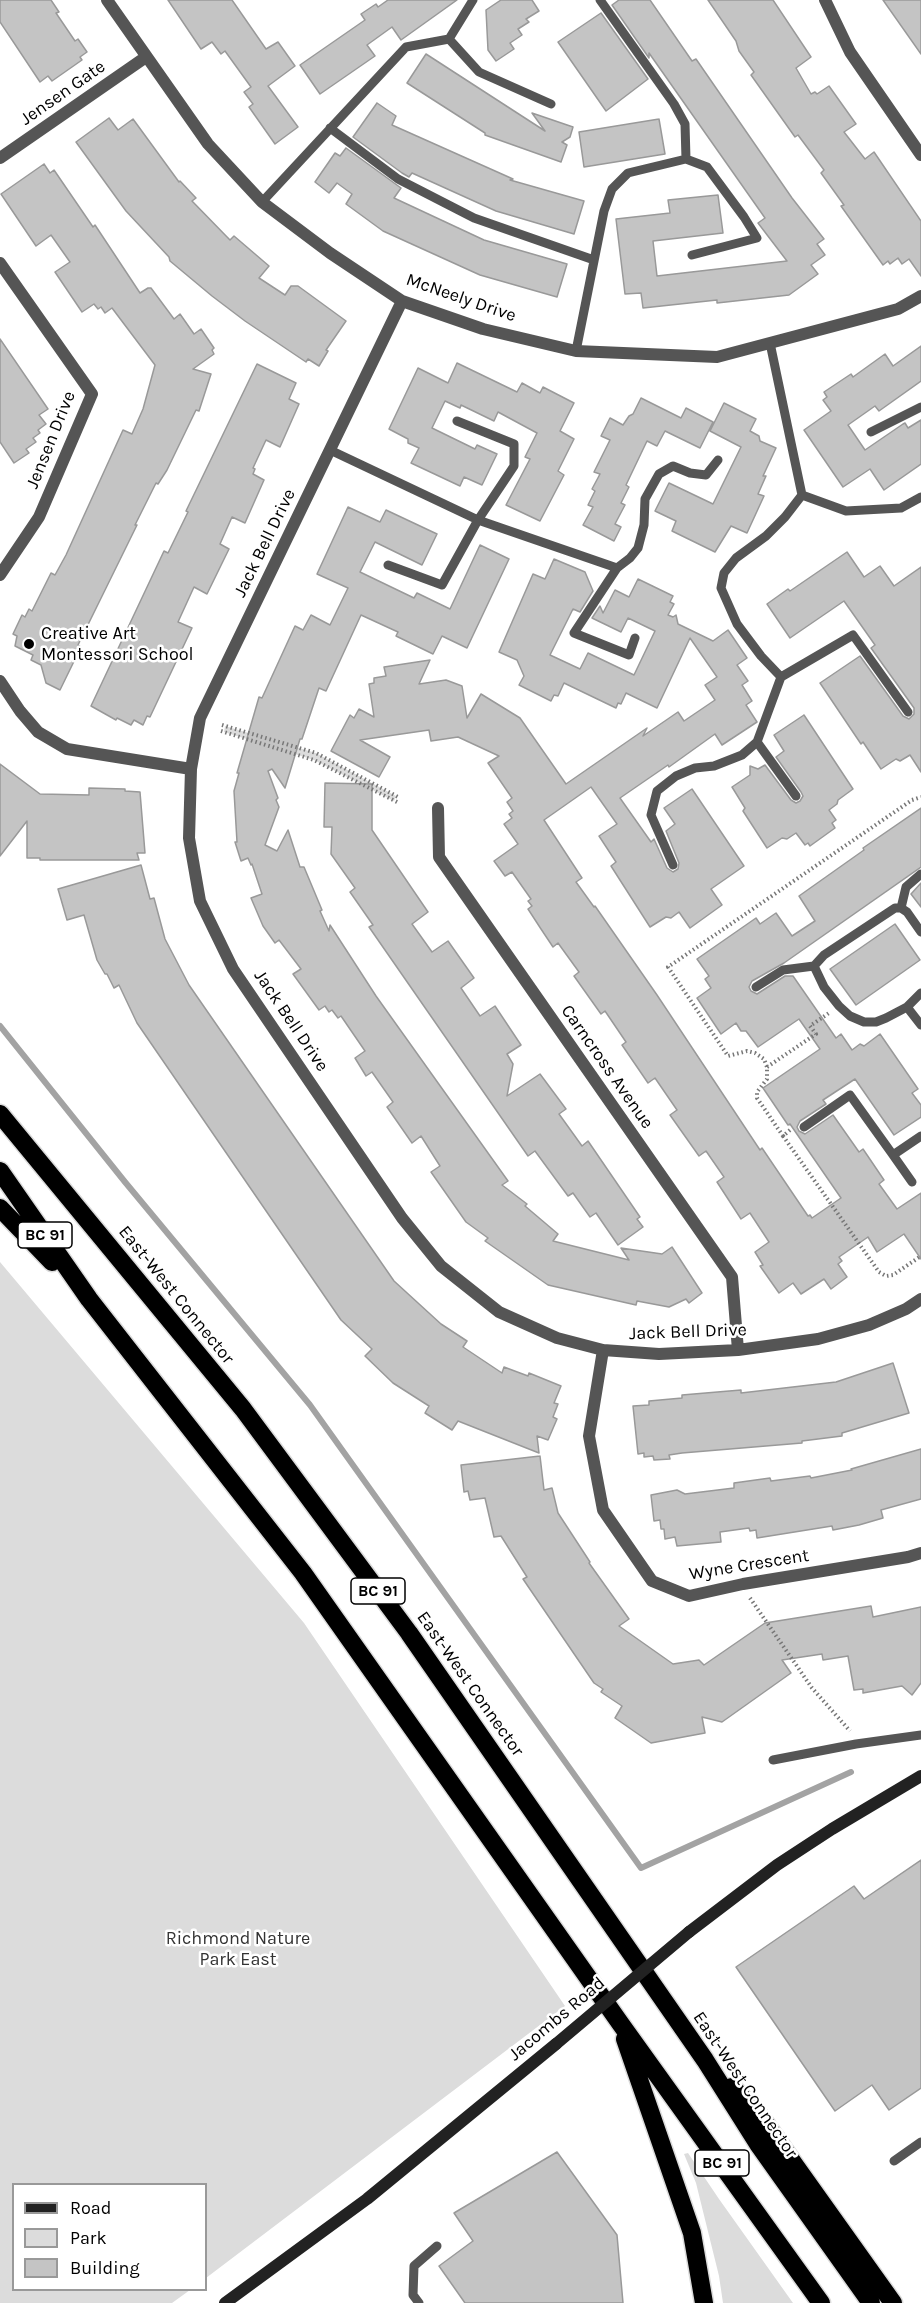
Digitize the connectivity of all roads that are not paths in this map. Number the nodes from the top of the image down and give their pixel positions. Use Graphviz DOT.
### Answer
graph roads {
  1 [pos="107,0"];
  2 [pos="473,0"];
  3 [pos="600,0"];
  4 [pos="825,0"];
  5 [pos="449,39"];
  6 [pos="146,57"];
  7 [pos="551,104"];
  8 [pos="330,128"];
  9 [pos="921,155"];
  10 [pos="0,158"];
  11 [pos="686,159"];
  12 [pos="262,202"];
  13 [pos="692,255"];
  14 [pos="594,260"];
  15 [pos="0,263"];
  16 [pos="921,296"];
  17 [pos="402,301"];
  18 [pos="770,343"];
  19 [pos="576,351"];
  20 [pos="921,407"];
  21 [pos="457,421"];
  22 [pos="871,432"];
  23 [pos="330,450"];
  24 [pos="718,460"];
  25 [pos="802,495"];
  26 [pos="921,497"];
  27 [pos="478,520"];
  28 [pos="388,565"];
  29 [pos="616,568"];
  30 [pos="0,575"];
  31 [pos="635,638"];
  32 [pos="781,677"];
  33 [pos="0,681"];
  34 [pos="908,712"];
  35 [pos="757,742"];
  36 [pos="191,770"];
  37 [pos="796,796"];
  38 [pos="438,808"];
  39 [pos="674,865"];
  40 [pos="921,874"];
  41 [pos="901,908"];
  42 [pos="921,932"];
  43 [pos="814,966"];
  44 [pos="756,987"];
  45 [pos="921,993"];
  46 [pos="907,1007"];
  47 [pos="921,1025"];
  48 [pos="0,1103"];
  49 [pos="0,1114"];
  50 [pos="804,1127"];
  51 [pos="921,1136"];
  52 [pos="23,1141"];
  53 [pos="893,1155"];
  54 [pos="0,1171"];
  55 [pos="912,1182"];
  56 [pos="0,1208"];
  57 [pos="89,1299"];
  58 [pos="921,1299"];
  59 [pos="603,1350"];
  60 [pos="738,1350"];
  61 [pos="921,1553"];
  62 [pos="921,1735"];
  63 [pos="773,1760"];
  64 [pos="921,1776"];
  65 [pos="620,2024"];
  66 [pos="705,2060"];
  67 [pos="921,2142"];
  68 [pos="894,2161"];
  69 [pos="437,2246"];
  70 [pos="225,2303"];
  71 [pos="419,2303"];
  72 [pos="704,2303"];
  73 [pos="821,2303"];
  74 [pos="871,2303"];
  75 [pos="893,2303"];
  1 -- 6 [label="street, McNeely Drive"];
  2 -- 5 [label="lane"];
  3 -- 11 [label="lane"];
  4 -- 9 [label="street"];
  5 -- 7 [label="lane"];
  5 -- 8 [label="lane"];
  6 -- 10 [label="street, Jensen Gate"];
  6 -- 12 [label="street, McNeely Drive"];
  8 -- 12 [label="lane"];
  8 -- 14 [label="lane"];
  11 -- 13 [label="lane"];
  11 -- 14 [label="lane"];
  12 -- 17 [label="street, McNeely Drive"];
  14 -- 19 [label="lane"];
  15 -- 30 [label="street, Jensen Drive"];
  16 -- 18 [label="street, McNeely Drive"];
  17 -- 19 [label="street, McNeely Drive"];
  17 -- 23 [label="street, Jack Bell Drive"];
  18 -- 19 [label="street, McNeely Drive"];
  18 -- 25 [label="lane"];
  20 -- 22 [label="lane"];
  21 -- 27 [label="lane"];
  23 -- 27 [label="lane"];
  23 -- 36 [label="street, Jack Bell Drive"];
  24 -- 29 [label="lane"];
  25 -- 26 [label="lane"];
  25 -- 32 [label="lane"];
  27 -- 28 [label="lane"];
  27 -- 29 [label="lane"];
  29 -- 31 [label="lane"];
  32 -- 34 [label="lane"];
  32 -- 35 [label="lane"];
  33 -- 36 [label="street"];
  35 -- 37 [label="lane"];
  35 -- 39 [label="lane"];
  36 -- 59 [label="street, Jack Bell Drive"];
  38 -- 60 [label="street, Carncross Avenue"];
  40 -- 41 [label="lane"];
  41 -- 42 [label="lane"];
  41 -- 43 [label="lane"];
  43 -- 44 [label="lane"];
  43 -- 46 [label="lane"];
  45 -- 46 [label="lane"];
  46 -- 47 [label="lane"];
  48 -- 52 [label="highway"];
  49 -- 52 [label="highway, East-West Connector / BC 91"];
  50 -- 53 [label="lane"];
  51 -- 53 [label="lane"];
  52 -- 66 [label="highway, East-West Connector / BC 91"];
  53 -- 55 [label="lane"];
  54 -- 57 [label="highway, BC 91"];
  56 -- 57 [label="highway"];
  57 -- 65 [label="highway, BC 91"];
  58 -- 60 [label="street, Jack Bell Drive"];
  59 -- 60 [label="street, Jack Bell Drive"];
  59 -- 61 [label="street, Wyne Crescent"];
  62 -- 63 [label="lane"];
  64 -- 70 [label="street, Jacombs Road, bridge"];
  65 -- 72 [label="highway"];
  65 -- 73 [label="highway, BC 91"];
  66 -- 74 [label="highway, East-West Connector / BC 91"];
  66 -- 75 [label="highway"];
  67 -- 68 [label="lane"];
  69 -- 71 [label="lane"];
}
